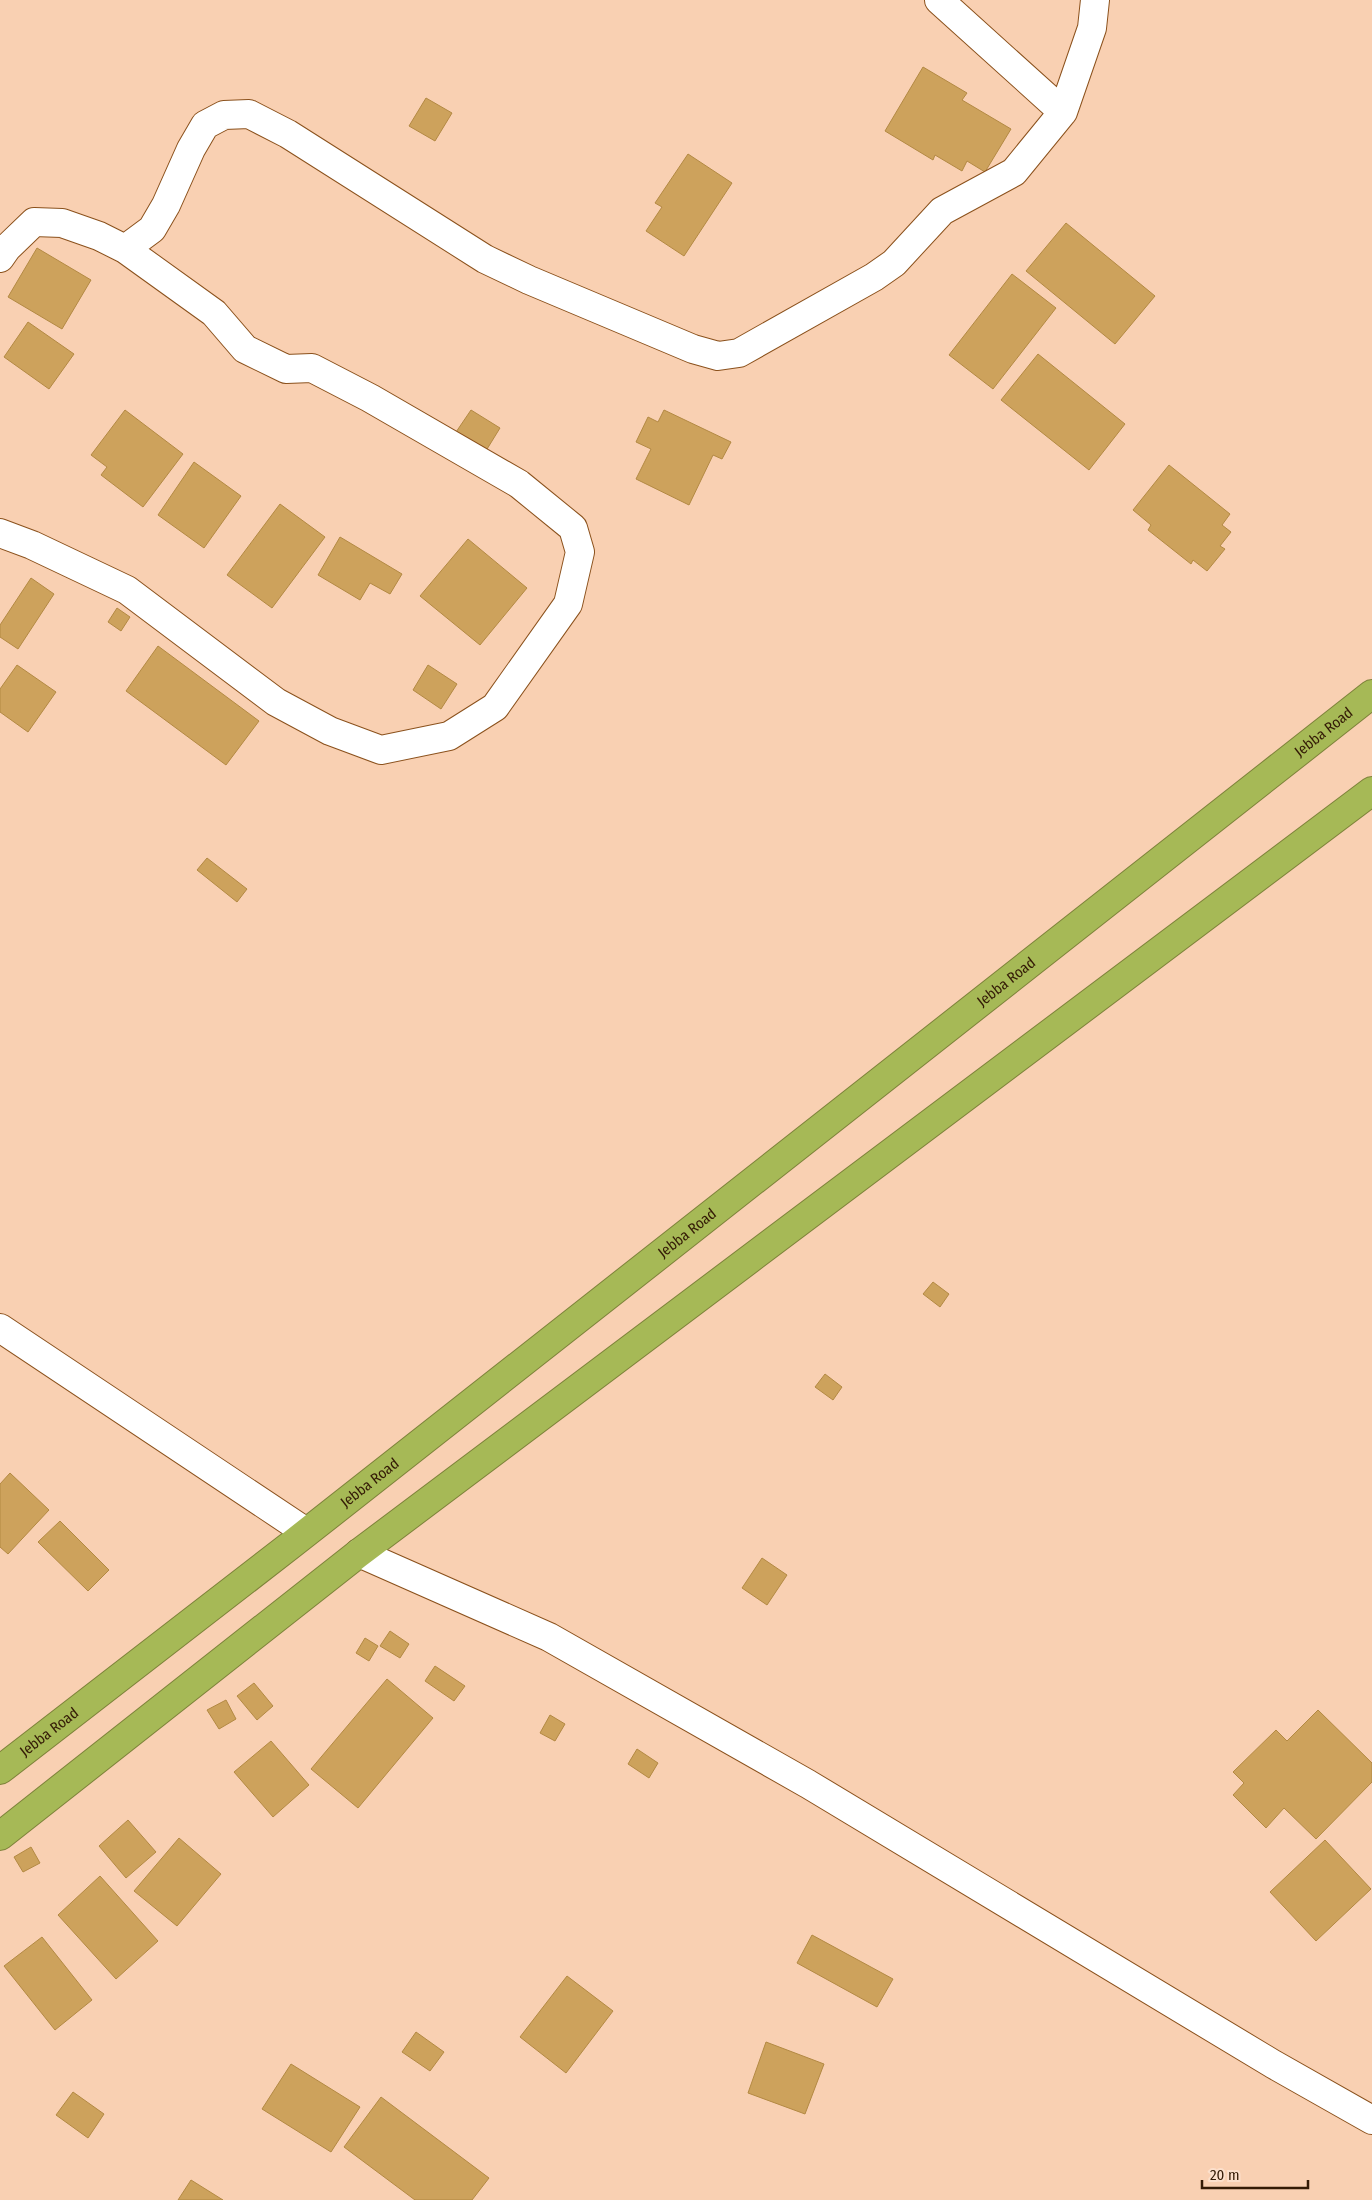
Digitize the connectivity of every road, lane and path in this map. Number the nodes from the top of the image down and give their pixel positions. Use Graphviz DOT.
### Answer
graph roads {
  1 [pos="939,0"];
  2 [pos="1095,0"];
  3 [pos="1063,112"];
  4 [pos="125,249"];
  5 [pos="0,258"];
  6 [pos="0,533"];
  7 [pos="1372,694"];
  8 [pos="1372,791"];
  9 [pos="0,1328"];
  10 [pos="306,1532"];
  11 [pos="359,1553"];
  12 [pos="0,1770"];
  13 [pos="0,1836"];
  14 [pos="1372,2120"];
  1 -- 3 [label="street"];
  2 -- 3 [label="street"];
  3 -- 4 [label="street"];
  4 -- 5 [label="street"];
  4 -- 6 [label="street"];
  7 -- 10 [label="highway, Jebba Road"];
  8 -- 11 [label="highway"];
  9 -- 10 [label="street"];
  10 -- 12 [label="highway, Jebba Road"];
  11 -- 13 [label="highway"];
  11 -- 14 [label="street"];
}
